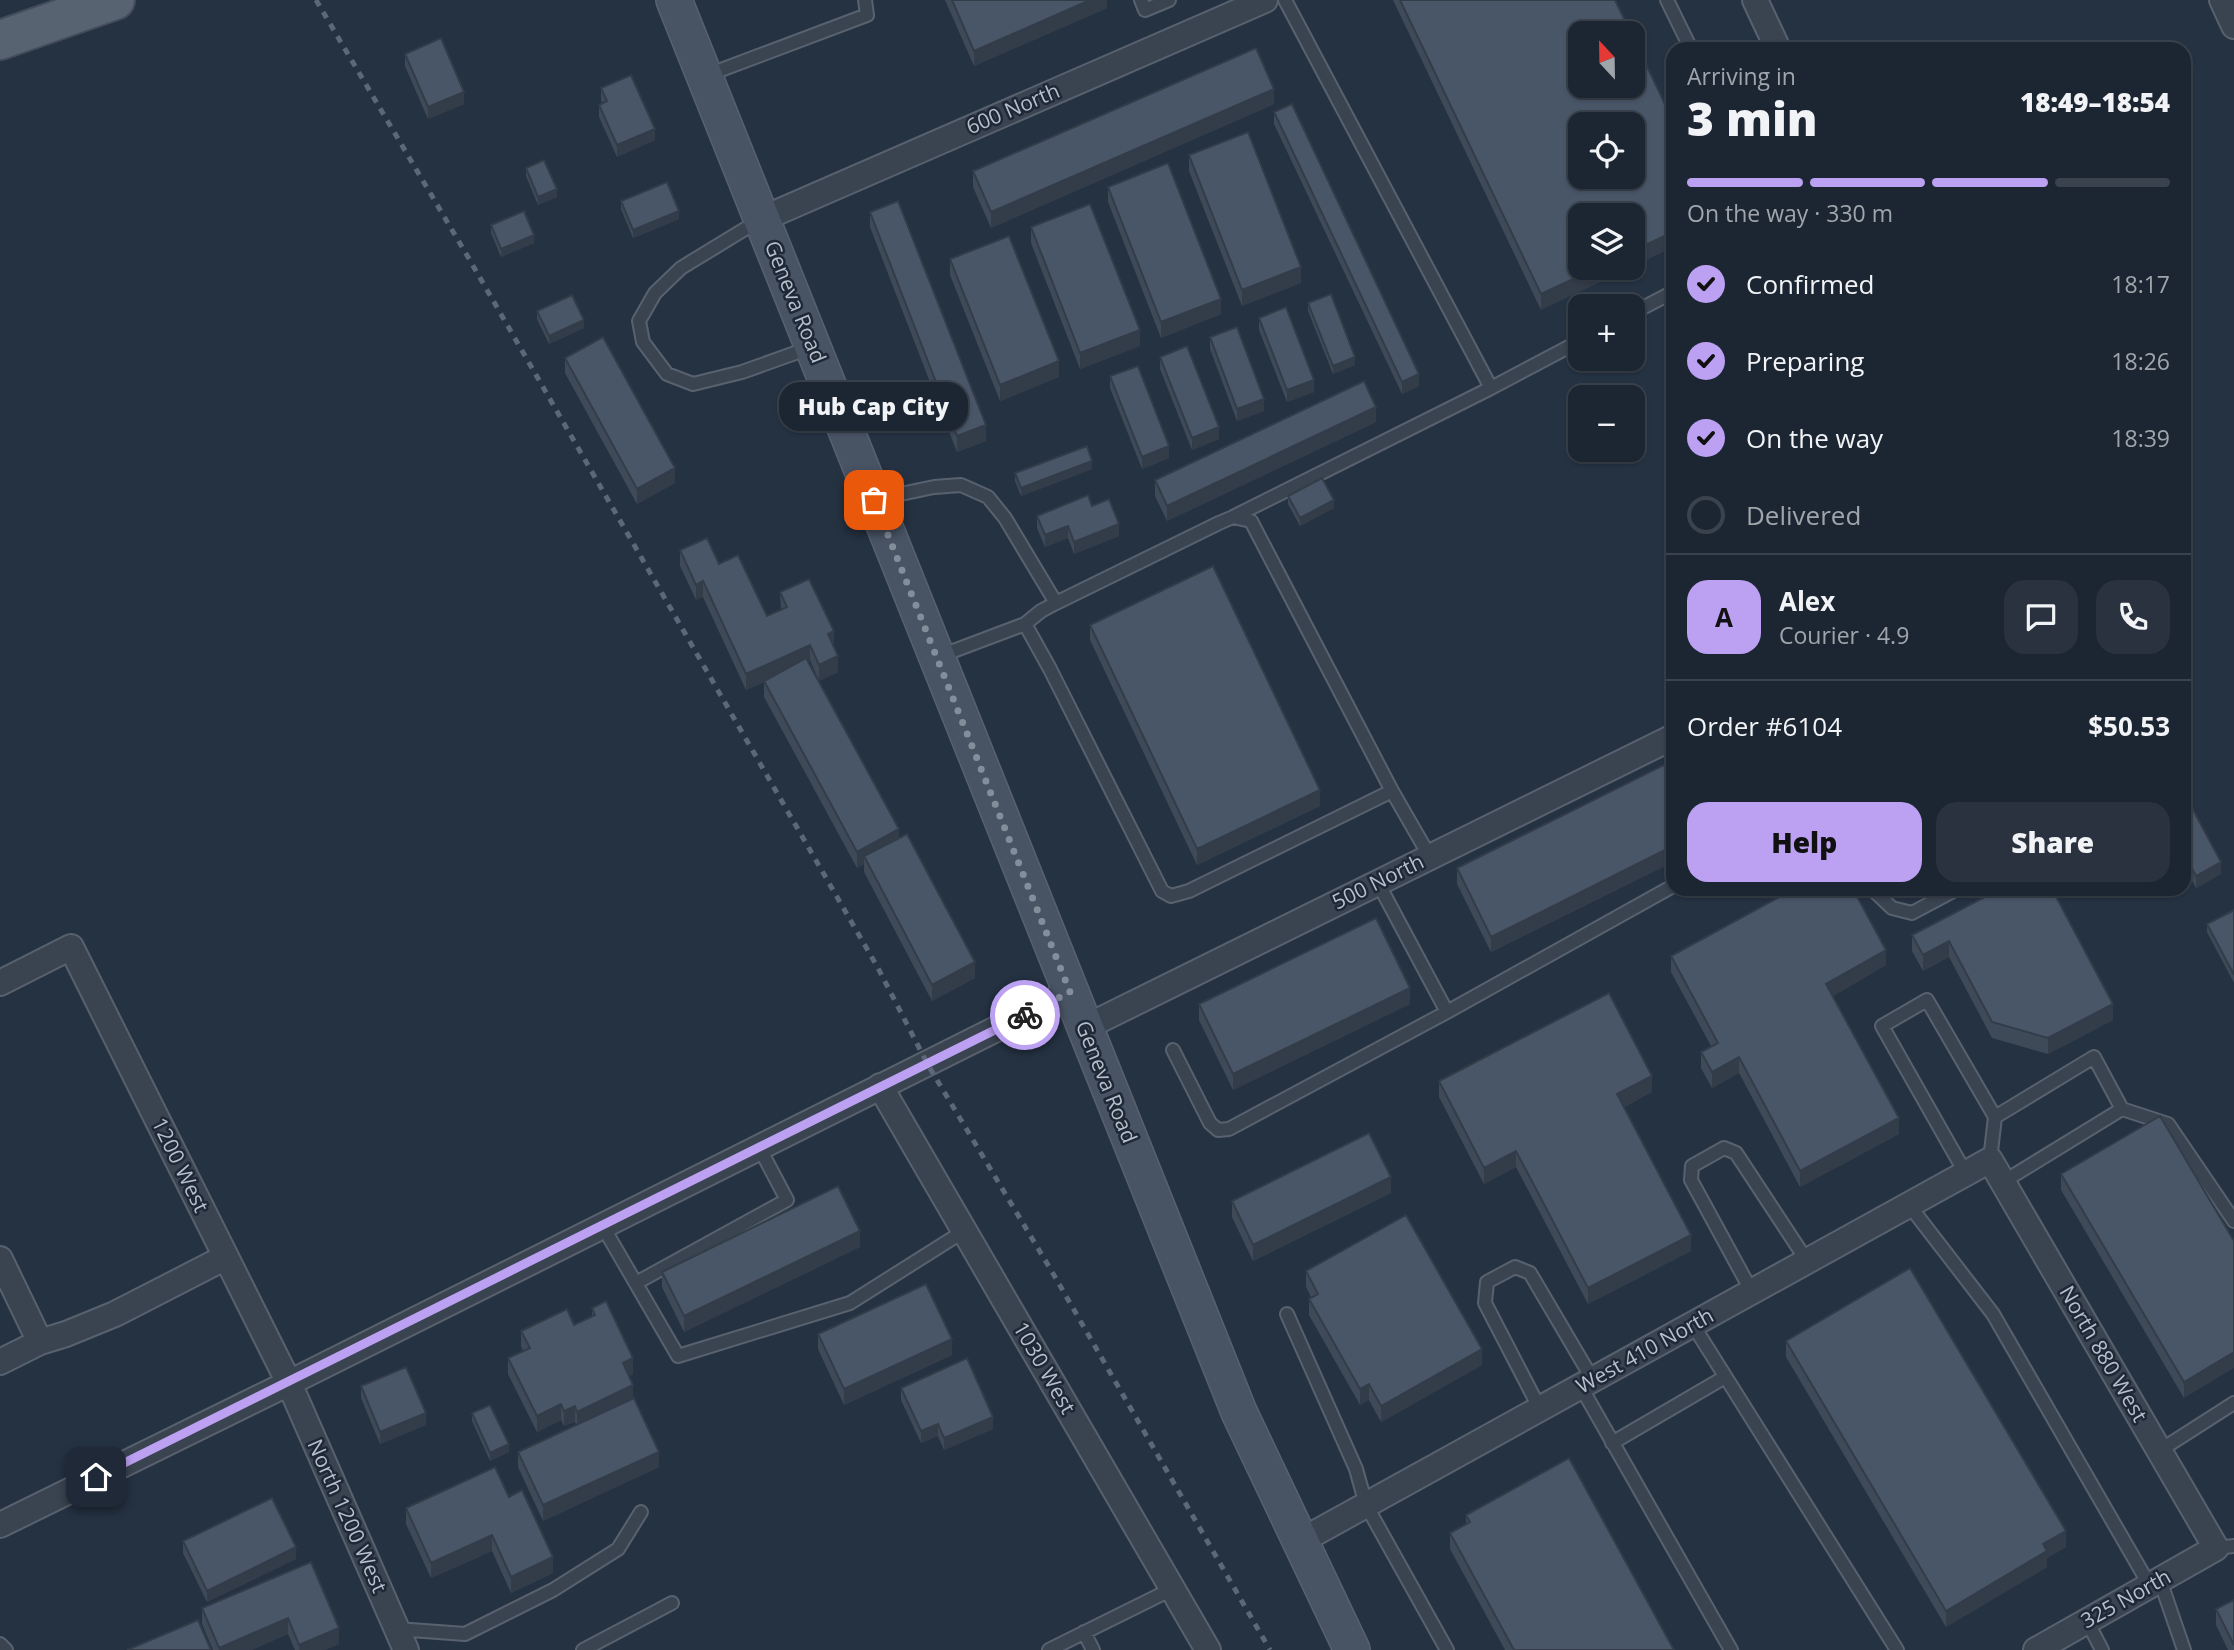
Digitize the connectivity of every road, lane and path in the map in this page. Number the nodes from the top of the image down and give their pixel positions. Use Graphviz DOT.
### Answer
graph roads {
  1 [pos="115,0"];
  2 [pos="674,0"];
  3 [pos="865,0"];
  4 [pos="1141,0"];
  5 [pos="1169,0"];
  6 [pos="1265,0"];
  7 [pos="1285,0"];
  8 [pos="1667,0"];
  9 [pos="1755,0"];
  10 [pos="2222,0"];
  11 [pos="2234,26"];
  12 [pos="0,40"];
  13 [pos="1688,42"];
  14 [pos="1775,42"];
  15 [pos="704,76"];
  16 [pos="762,219"];
  17 [pos="1666,296"];
  18 [pos="1645,307"];
  19 [pos="813,347"];
  20 [pos="1568,347"];
  21 [pos="1491,388"];
  22 [pos="874,500"];
  23 [pos="1233,517"];
  24 [pos="1056,603"];
  25 [pos="1025,624"];
  26 [pos="936,657"];
  27 [pos="1666,740"];
  28 [pos="1392,791"];
  29 [pos="1430,857"];
  30 [pos="1378,883"];
  31 [pos="1666,890"];
  32 [pos="1879,896"];
  33 [pos="1944,896"];
  34 [pos="0,982"];
  35 [pos="1070,992"];
  36 [pos="1447,1012"];
  37 [pos="1084,1028"];
  38 [pos="1174,1050"];
  39 [pos="880,1086"];
  40 [pos="2122,1109"];
  41 [pos="1995,1117"];
  42 [pos="759,1147"];
  43 [pos="1990,1160"];
  44 [pos="1966,1174"];
  45 [pos="2003,1182"];
  46 [pos="1909,1205"];
  47 [pos="2234,1221"];
  48 [pos="602,1225"];
  49 [pos="964,1231"];
  50 [pos="226,1257"];
  51 [pos="0,1259"];
  52 [pos="1807,1261"];
  53 [pos="636,1283"];
  54 [pos="1752,1292"];
  55 [pos="1287,1314"];
  56 [pos="1693,1325"];
  57 [pos="40,1342"];
  58 [pos="0,1362"];
  59 [pos="1725,1377"];
  60 [pos="289,1383"];
  61 [pos="1587,1383"];
  62 [pos="2234,1403"];
  63 [pos="1540,1409"];
  64 [pos="1612,1443"];
  65 [pos="2159,1451"];
  66 [pos="1366,1505"];
  67 [pos="641,1512"];
  68 [pos="0,1525"];
  69 [pos="1299,1542"];
  70 [pos="2225,1547"];
  71 [pos="2155,1583"];
  72 [pos="1172,1589"];
  73 [pos="672,1603"];
  74 [pos="2087,1621"];
  75 [pos="1084,1632"];
  76 [pos="401,1639"];
  77 [pos="0,1644"];
  78 [pos="6,1650"];
  79 [pos="583,1650"];
  80 [pos="1049,1650"];
  81 [pos="1093,1650"];
  82 [pos="1208,1650"];
  83 [pos="1352,1650"];
  84 [pos="1447,1650"];
  85 [pos="1731,1650"];
  86 [pos="1897,1650"];
  87 [pos="2036,1650"];
  88 [pos="2102,1650"];
  89 [pos="2184,1650"];
  1 -- 12 [label="main road"];
  2 -- 15 [label="main road, Geneva Road"];
  3 -- 15 [label="lane"];
  4 -- 5 [label="lane"];
  6 -- 16 [label="street, 600 North"];
  7 -- 21 [label="lane"];
  8 -- 13 [label="lane"];
  9 -- 14 [label="street"];
  10 -- 11 [label="street"];
  15 -- 16 [label="main road, Geneva Road"];
  16 -- 19 [label="main road, Geneva Road"];
  16 -- 19 [label="lane"];
  17 -- 18 [label="lane"];
  19 -- 22 [label="main road, Geneva Road"];
  20 -- 21 [label="lane"];
  21 -- 23 [label="lane"];
  22 -- 24 [label="lane"];
  22 -- 26 [label="main road, Geneva Road"];
  23 -- 24 [label="lane"];
  23 -- 28 [label="lane"];
  24 -- 25 [label="lane"];
  25 -- 26 [label="lane"];
  25 -- 28 [label="lane"];
  26 -- 35 [label="main road, Geneva Road"];
  27 -- 29 [label="street, 500 North"];
  28 -- 29 [label="lane"];
  29 -- 30 [label="street, 500 North"];
  30 -- 36 [label="lane"];
  30 -- 37 [label="street, 500 North"];
  31 -- 36 [label="lane"];
  32 -- 33 [label="lane"];
  34 -- 50 [label="street, 1200 West"];
  35 -- 37 [label="main road, Geneva Road"];
  35 -- 39 [label="street"];
  36 -- 38 [label="lane"];
  37 -- 69 [label="main road, Geneva Road"];
  39 -- 42 [label="street"];
  39 -- 49 [label="street, 1030 West"];
  40 -- 41 [label="lane"];
  40 -- 45 [label="lane"];
  40 -- 47 [label="lane"];
  41 -- 43 [label="lane"];
  41 -- 44 [label="lane"];
  42 -- 48 [label="street"];
  42 -- 53 [label="lane"];
  43 -- 44 [label="street, West 410 North"];
  43 -- 45 [label="street, North 880 West"];
  44 -- 46 [label="street, West 410 North"];
  45 -- 65 [label="street, North 880 West"];
  46 -- 52 [label="street, West 410 North"];
  46 -- 71 [label="lane"];
  48 -- 53 [label="lane"];
  48 -- 60 [label="street"];
  49 -- 53 [label="lane"];
  49 -- 72 [label="street, 1030 West"];
  50 -- 57 [label="street"];
  50 -- 60 [label="street, 1200 West"];
  51 -- 57 [label="street"];
  52 -- 54 [label="street, West 410 North"];
  52 -- 54 [label="lane"];
  54 -- 56 [label="street, West 410 North"];
  55 -- 66 [label="lane"];
  56 -- 59 [label="lane"];
  56 -- 61 [label="street, West 410 North"];
  57 -- 58 [label="street"];
  59 -- 64 [label="lane"];
  59 -- 86 [label="lane"];
  60 -- 68 [label="street"];
  60 -- 76 [label="street, North 1200 West"];
  61 -- 63 [label="street, West 410 North"];
  61 -- 63 [label="lane"];
  61 -- 64 [label="lane"];
  62 -- 65 [label="lane"];
  63 -- 66 [label="street, West 410 North"];
  64 -- 85 [label="lane"];
  65 -- 70 [label="street, North 880 West"];
  66 -- 69 [label="street, West 410 North"];
  66 -- 84 [label="lane"];
  67 -- 76 [label="lane"];
  69 -- 83 [label="main road, Geneva Road"];
  70 -- 71 [label="street, 325 North"];
  71 -- 74 [label="street, 325 North"];
  71 -- 89 [label="lane"];
  72 -- 75 [label="lane"];
  72 -- 82 [label="street, 1030 West"];
  73 -- 79 [label="lane"];
  74 -- 87 [label="street, 325 North"];
  74 -- 88 [label="lane"];
  75 -- 80 [label="lane"];
  75 -- 81 [label="lane"];
  77 -- 78 [label="lane"];
}
